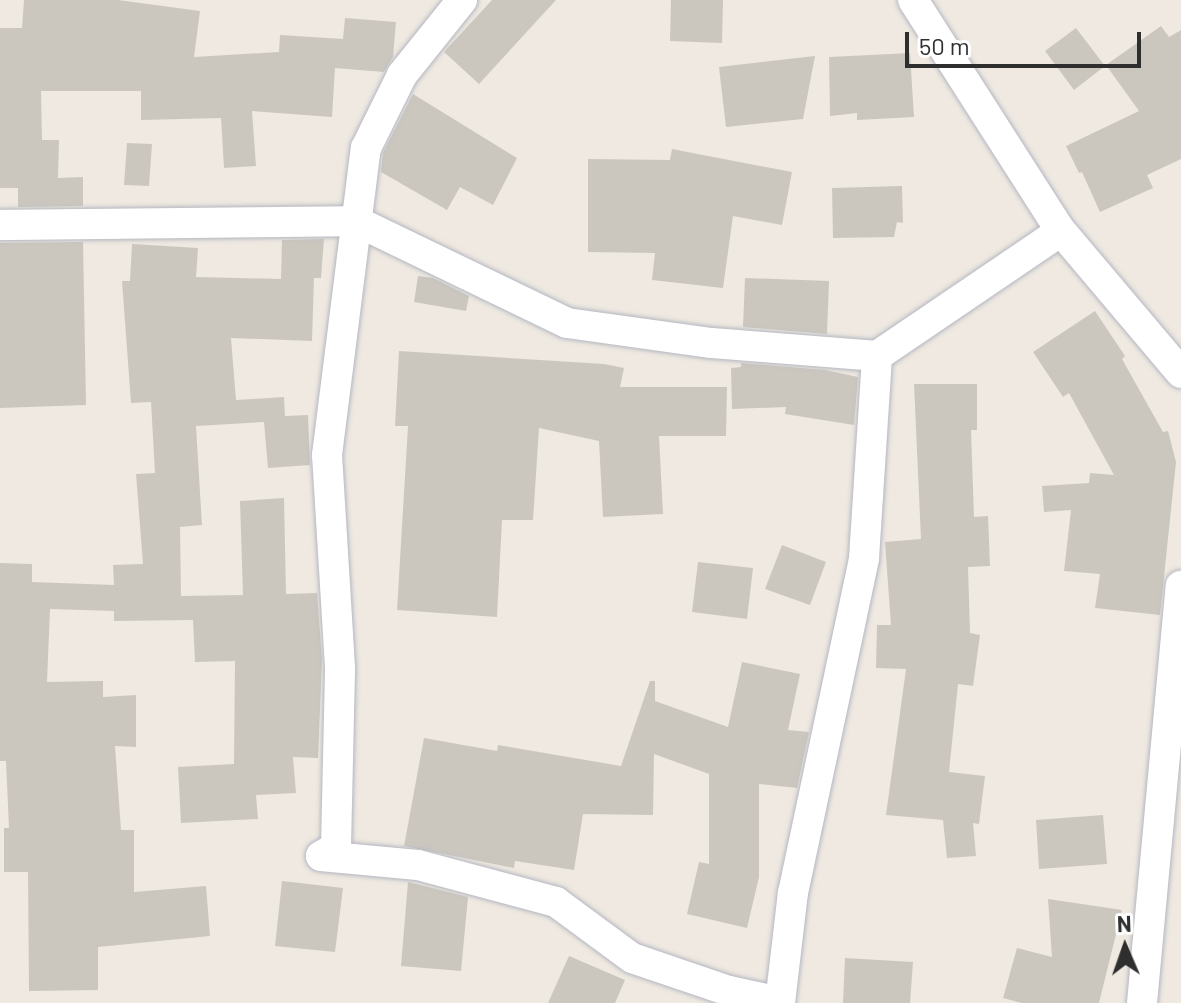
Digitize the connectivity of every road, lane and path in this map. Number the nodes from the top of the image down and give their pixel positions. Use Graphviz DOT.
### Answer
graph roads {
  1 [pos="462,0"];
  2 [pos="913,0"];
  3 [pos="356,221"];
  4 [pos="0,225"];
  5 [pos="1061,231"];
  6 [pos="877,356"];
  7 [pos="1181,373"];
  8 [pos="1181,586"];
  9 [pos="780,1003"];
  10 [pos="1142,1003"];
  1 -- 3 [label="street"];
  2 -- 5 [label="street"];
  3 -- 4 [label="street"];
  3 -- 6 [label="street"];
  3 -- 9 [label="street"];
  5 -- 6 [label="street"];
  5 -- 7 [label="street"];
  6 -- 9 [label="street"];
  8 -- 10 [label="street"];
}
